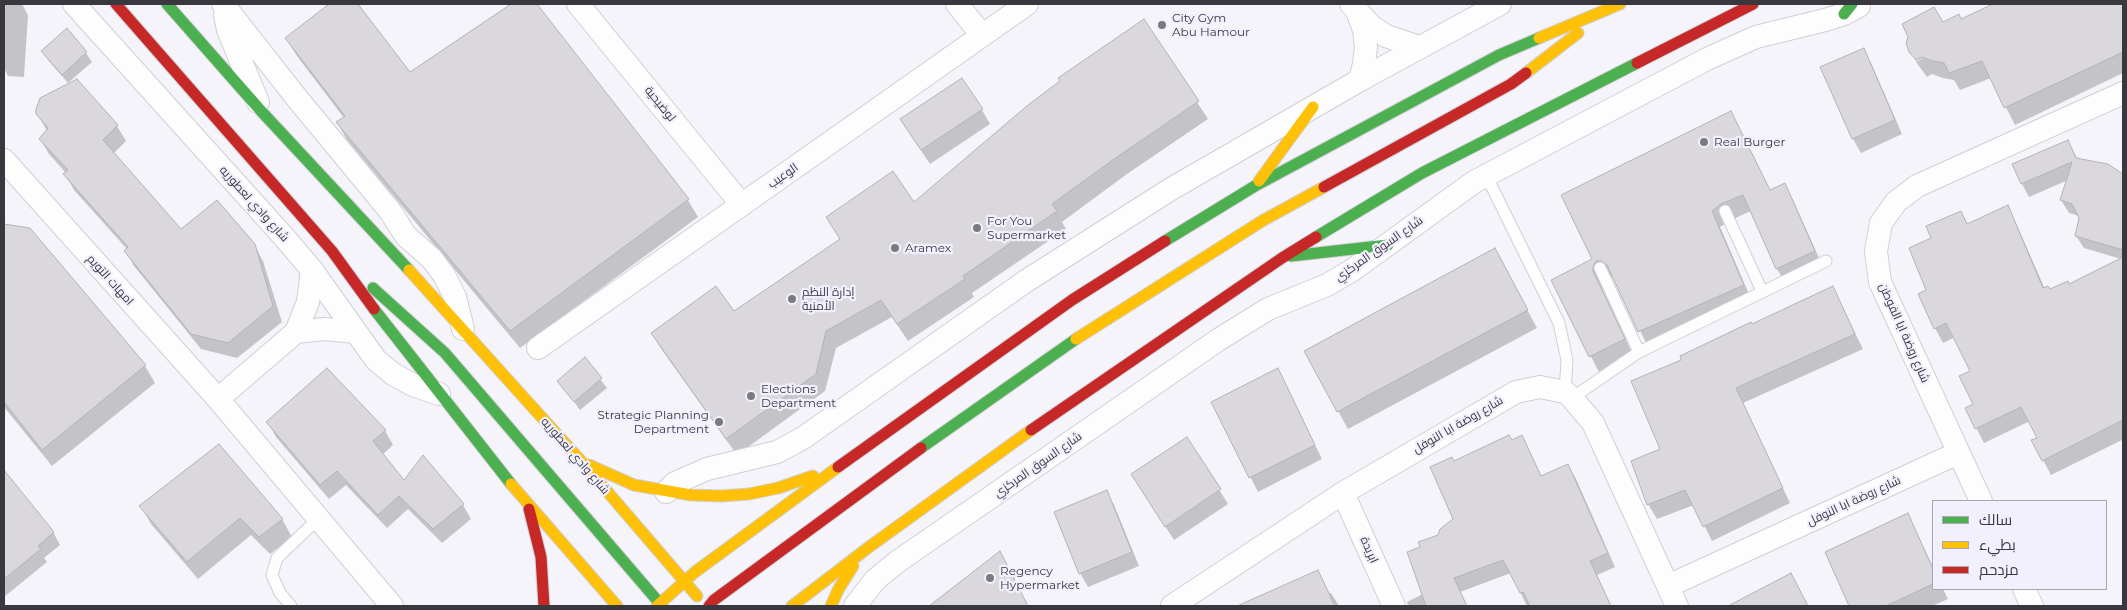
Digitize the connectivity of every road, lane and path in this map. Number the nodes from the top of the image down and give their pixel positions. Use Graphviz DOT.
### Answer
graph roads {
  1 [pos="74,4"];
  2 [pos="116,4"];
  3 [pos="167,4"];
  4 [pos="222,4"];
  5 [pos="578,4"];
  6 [pos="957,4"];
  7 [pos="1027,4"];
  8 [pos="1500,4"];
  9 [pos="1620,4"];
  10 [pos="1753,4"];
  11 [pos="1864,4"];
  12 [pos="1355,9"];
  13 [pos="1609,9"];
  14 [pos="1848,9"];
  15 [pos="982,36"];
  16 [pos="1420,47"];
  17 [pos="1360,80"];
  18 [pos="2123,93"];
  19 [pos="1313,108"];
  20 [pos="262,112"];
  21 [pos="8,174"];
  22 [pos="1486,175"];
  23 [pos="1255,186"];
  24 [pos="742,205"];
  25 [pos="1725,211"];
  26 [pos="1388,245"];
  27 [pos="332,251"];
  28 [pos="1282,258"];
  29 [pos="1826,261"];
  30 [pos="1600,268"];
  31 [pos="312,270"];
  32 [pos="1762,292"];
  33 [pos="464,330"];
  34 [pos="296,332"];
  35 [pos="355,332"];
  36 [pos="538,348"];
  37 [pos="1638,352"];
  38 [pos="439,394"];
  39 [pos="1568,395"];
  40 [pos="218,399"];
  41 [pos="1958,453"];
  42 [pos="581,461"];
  43 [pos="836,468"];
  44 [pos="666,492"];
  45 [pos="1343,493"];
  46 [pos="1982,500"];
  47 [pos="528,505"];
  48 [pos="318,518"];
  49 [pos="870,547"];
  50 [pos="685,582"];
  51 [pos="2024,590"];
  52 [pos="1672,596"];
  53 [pos="660,605"];
  54 [pos="291,606"];
  55 [pos="392,606"];
  56 [pos="544,606"];
  57 [pos="617,606"];
  58 [pos="693,606"];
  59 [pos="707,606"];
  60 [pos="792,606"];
  61 [pos="831,606"];
  62 [pos="855,606"];
  63 [pos="1172,606"];
  64 [pos="1394,606"];
  65 [pos="2032,606"];
  1 -- 31 [label="street, شارع وادي لعطوريه"];
  2 -- 27 [label="main road"];
  3 -- 20 [label="main road, شارع وادي لعطوريه"];
  4 -- 20 [label="street"];
  4 -- 33 [label="street, شارع وادي لعطوريه"];
  5 -- 24 [label="street, لوضيحية"];
  6 -- 15 [label="street"];
  7 -- 15 [label="street, الوعيب"];
  8 -- 16 [label="street"];
  9 -- 13 [label="main road"];
  10 -- 28 [label="main road"];
  11 -- 14 [label="street, شارع السوق المركزي"];
  12 -- 16 [label="street"];
  12 -- 17 [label="street"];
  13 -- 23 [label="main road"];
  13 -- 59 [label="main road"];
  14 -- 22 [label="street, شارع السوق المركزي"];
  15 -- 24 [label="street, الوعيب"];
  16 -- 17 [label="street"];
  17 -- 19 [label="street"];
  18 -- 41 [label="street, شارع روضة ابا الفوطن"];
  19 -- 23 [label="main road"];
  19 -- 44 [label="street"];
  20 -- 33 [label="main road, شارع وادي لعطوريه"];
  21 -- 40 [label="street, امهات التويم"];
  22 -- 26 [label="street, شارع السوق المركزي"];
  22 -- 39 [label="lane"];
  23 -- 43 [label="main road"];
  24 -- 36 [label="street, الوعيب"];
  25 -- 32 [label="lane"];
  26 -- 28 [label="main road"];
  26 -- 62 [label="street, شارع السوق المركزي"];
  27 -- 38 [label="main road"];
  27 -- 53 [label="main road"];
  28 -- 49 [label="main road"];
  29 -- 32 [label="lane"];
  30 -- 37 [label="lane"];
  31 -- 34 [label="street"];
  31 -- 35 [label="street, شارع وادي لعطوريه"];
  32 -- 37 [label="lane"];
  33 -- 42 [label="main road, شارع وادي لعطوريه"];
  34 -- 35 [label="street"];
  34 -- 40 [label="street"];
  35 -- 38 [label="street, شارع وادي لعطوريه"];
  37 -- 39 [label="lane"];
  38 -- 47 [label="main road"];
  39 -- 45 [label="street, شارع روضة ابا النوفل"];
  39 -- 52 [label="street, شارع روضة ابا النوفل"];
  40 -- 48 [label="street, امهات التويم"];
  41 -- 46 [label="street, شارع روضة ابا الفوطن"];
  41 -- 52 [label="street, شارع روضة ابا النوفل"];
  42 -- 44 [label="main road"];
  42 -- 50 [label="main road, شارع وادي لعطوريه"];
  43 -- 44 [label="main road"];
  43 -- 50 [label="main road"];
  45 -- 63 [label="street, شارع روضة ابا النوفل"];
  45 -- 64 [label="street, ابريدة"];
  47 -- 56 [label="main road"];
  47 -- 57 [label="main road"];
  48 -- 54 [label="lane"];
  48 -- 55 [label="street, امهات التويم"];
  49 -- 60 [label="main road"];
  49 -- 61 [label="main road"];
  50 -- 53 [label="main road"];
  50 -- 58 [label="main road"];
  50 -- 59 [label="main road, شارع وادي لعطوريه"];
  51 -- 65 [label="street"];
}
